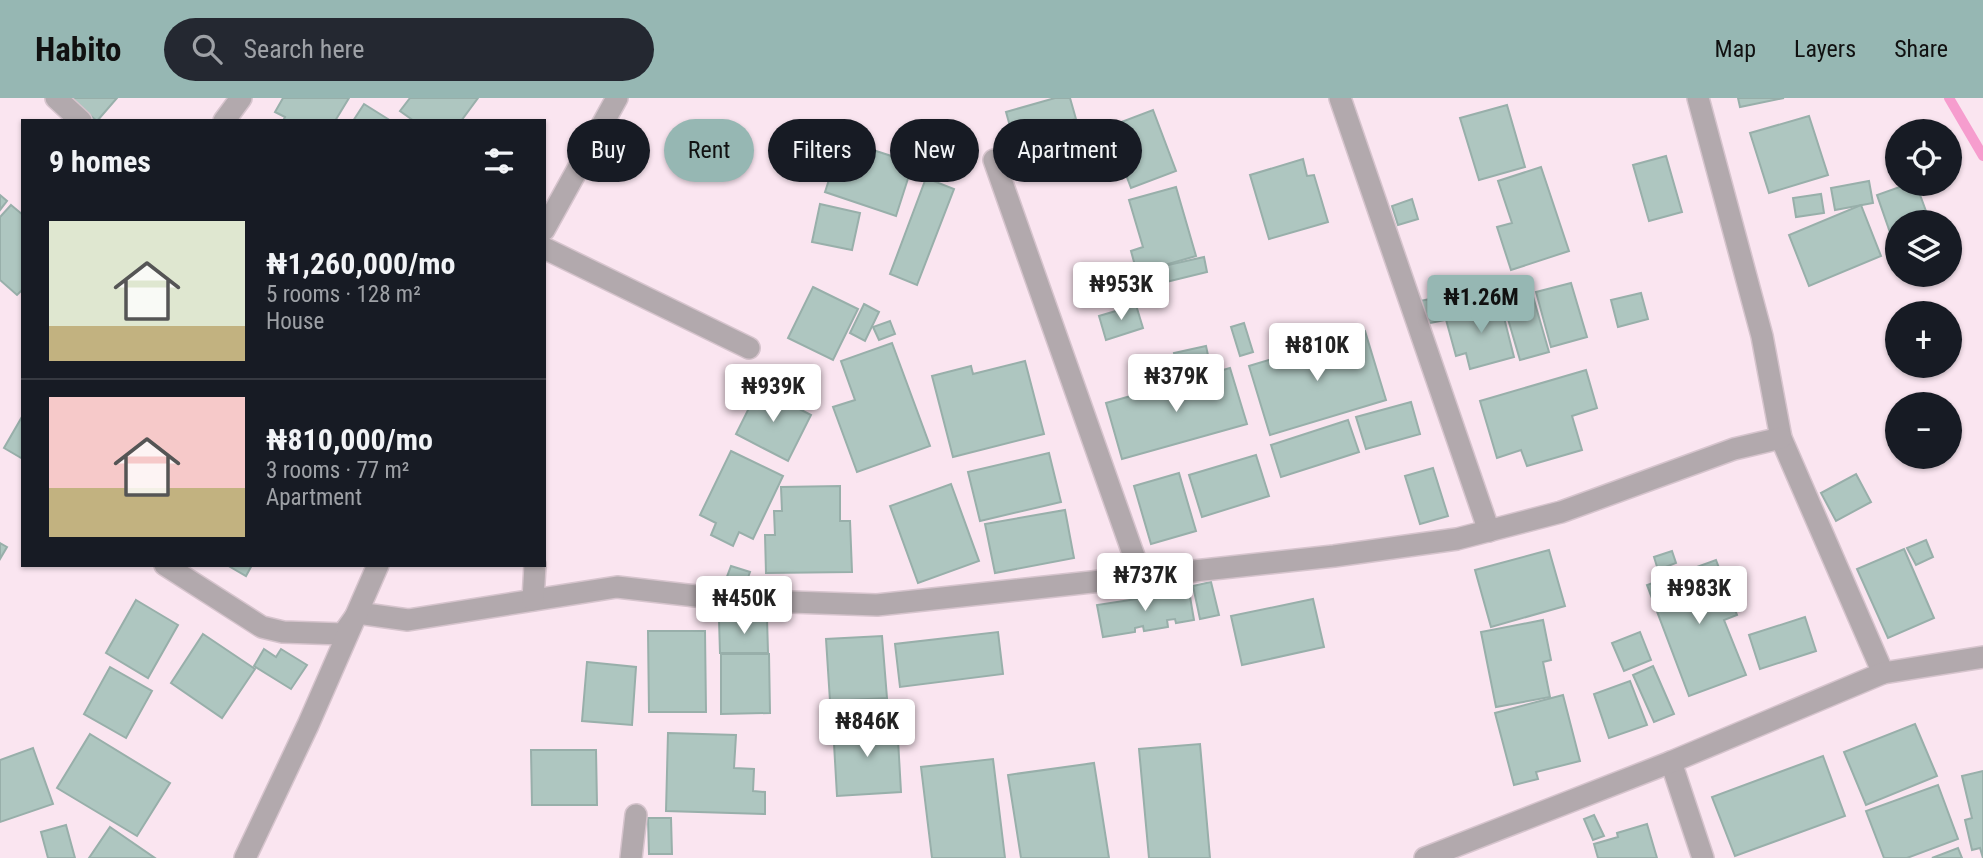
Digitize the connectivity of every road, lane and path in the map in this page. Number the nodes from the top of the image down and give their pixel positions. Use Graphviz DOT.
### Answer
graph roads {
  1 [pos="55,98"];
  2 [pos="242,98"];
  3 [pos="618,98"];
  4 [pos="1340,98"];
  5 [pos="1698,98"];
  6 [pos="79,119"];
  7 [pos="226,119"];
  8 [pos="1002,182"];
  9 [pos="546,226"];
  10 [pos="546,249"];
  11 [pos="750,348"];
  12 [pos="1781,438"];
  13 [pos="1489,531"];
  14 [pos="168,567"];
  15 [pos="377,567"];
  16 [pos="532,567"];
  17 [pos="1141,576"];
  18 [pos="533,600"];
  19 [pos="358,613"];
  20 [pos="1983,657"];
  21 [pos="1883,673"];
  22 [pos="1671,762"];
  23 [pos="636,815"];
  24 [pos="245,858"];
  25 [pos="632,858"];
  26 [pos="1425,858"];
  27 [pos="1703,858"];
  1 -- 6 [label="street"];
  2 -- 7 [label="street"];
  3 -- 9 [label="street"];
  4 -- 13 [label="street"];
  5 -- 12 [label="street"];
  8 -- 17 [label="street"];
  10 -- 11 [label="street"];
  12 -- 13 [label="street"];
  12 -- 21 [label="street"];
  13 -- 17 [label="street"];
  14 -- 19 [label="street"];
  15 -- 19 [label="street"];
  16 -- 18 [label="street"];
  17 -- 18 [label="street"];
  18 -- 19 [label="street"];
  19 -- 24 [label="street"];
  20 -- 21 [label="street"];
  21 -- 22 [label="street"];
  22 -- 26 [label="street"];
  22 -- 27 [label="street"];
  23 -- 25 [label="street"];
}
